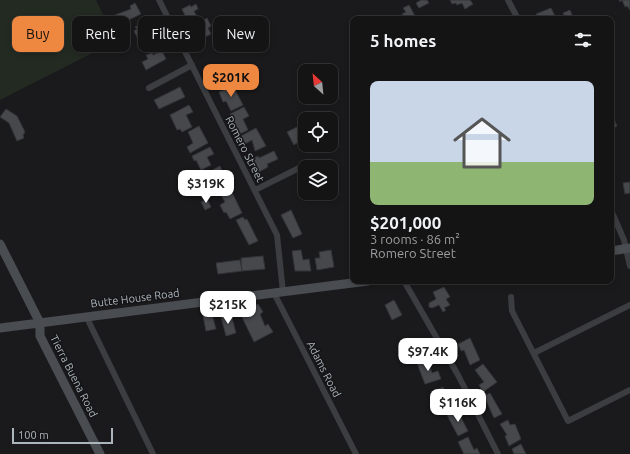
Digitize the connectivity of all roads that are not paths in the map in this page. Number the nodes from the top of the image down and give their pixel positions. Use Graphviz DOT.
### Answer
graph roads {
  1 [pos="159,0"];
  2 [pos="508,0"];
  3 [pos="516,16"];
  4 [pos="192,65"];
  5 [pos="148,88"];
  6 [pos="298,168"];
  7 [pos="255,190"];
  8 [pos="614,217"];
  9 [pos="0,244"];
  10 [pos="628,249"];
  11 [pos="614,251"];
  12 [pos="630,266"];
  13 [pos="350,283"];
  14 [pos="406,284"];
  15 [pos="279,292"];
  16 [pos="511,297"];
  17 [pos="630,305"];
  18 [pos="86,316"];
  19 [pos="40,323"];
  20 [pos="0,328"];
  21 [pos="534,353"];
  22 [pos="630,390"];
  23 [pos="100,454"];
  24 [pos="153,454"];
  25 [pos="356,454"];
  26 [pos="498,454"];
  1 -- 4 [label="street, Romero Street"];
  2 -- 3 [label="street"];
  4 -- 5 [label="street"];
  4 -- 7 [label="street, Romero Street"];
  6 -- 7 [label="street"];
  7 -- 15 [label="street, Romero Street"];
  8 -- 10 [label="street"];
  9 -- 19 [label="main road, Tierra Buena Road"];
  10 -- 11 [label="main road"];
  10 -- 12 [label="street"];
  13 -- 15 [label="main road, Butte House Road"];
  14 -- 26 [label="street"];
  15 -- 18 [label="main road, Butte House Road"];
  15 -- 25 [label="street, Adams Road"];
  16 -- 21 [label="street"];
  17 -- 21 [label="street"];
  18 -- 19 [label="main road, Butte House Road"];
  18 -- 24 [label="street"];
  19 -- 20 [label="main road, Butte House Road"];
  19 -- 23 [label="main road, Tierra Buena Road"];
  21 -- 22 [label="street"];
}
